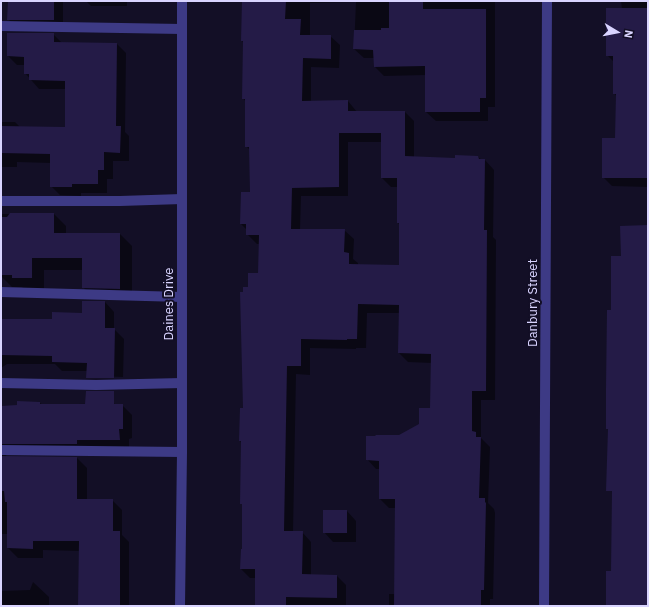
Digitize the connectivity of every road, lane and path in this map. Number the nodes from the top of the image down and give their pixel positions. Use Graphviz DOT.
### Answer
graph roads {
  1 [pos="182,1"];
  2 [pos="547,1"];
  3 [pos="1,26"];
  4 [pos="182,29"];
  5 [pos="182,199"];
  6 [pos="1,201"];
  7 [pos="1,292"];
  8 [pos="182,297"];
  9 [pos="1,383"];
  10 [pos="182,383"];
  11 [pos="1,450"];
  12 [pos="182,452"];
  13 [pos="180,606"];
  14 [pos="544,606"];
  1 -- 4 [label="street, Daines Drive"];
  2 -- 14 [label="street, Danbury Street"];
  3 -- 4 [label="street"];
  4 -- 5 [label="street, Daines Drive"];
  5 -- 6 [label="street"];
  5 -- 8 [label="street, Daines Drive"];
  7 -- 8 [label="street"];
  8 -- 10 [label="street, Daines Drive"];
  9 -- 10 [label="street"];
  10 -- 12 [label="street, Daines Drive"];
  11 -- 12 [label="street"];
  12 -- 13 [label="street, Daines Drive"];
}
